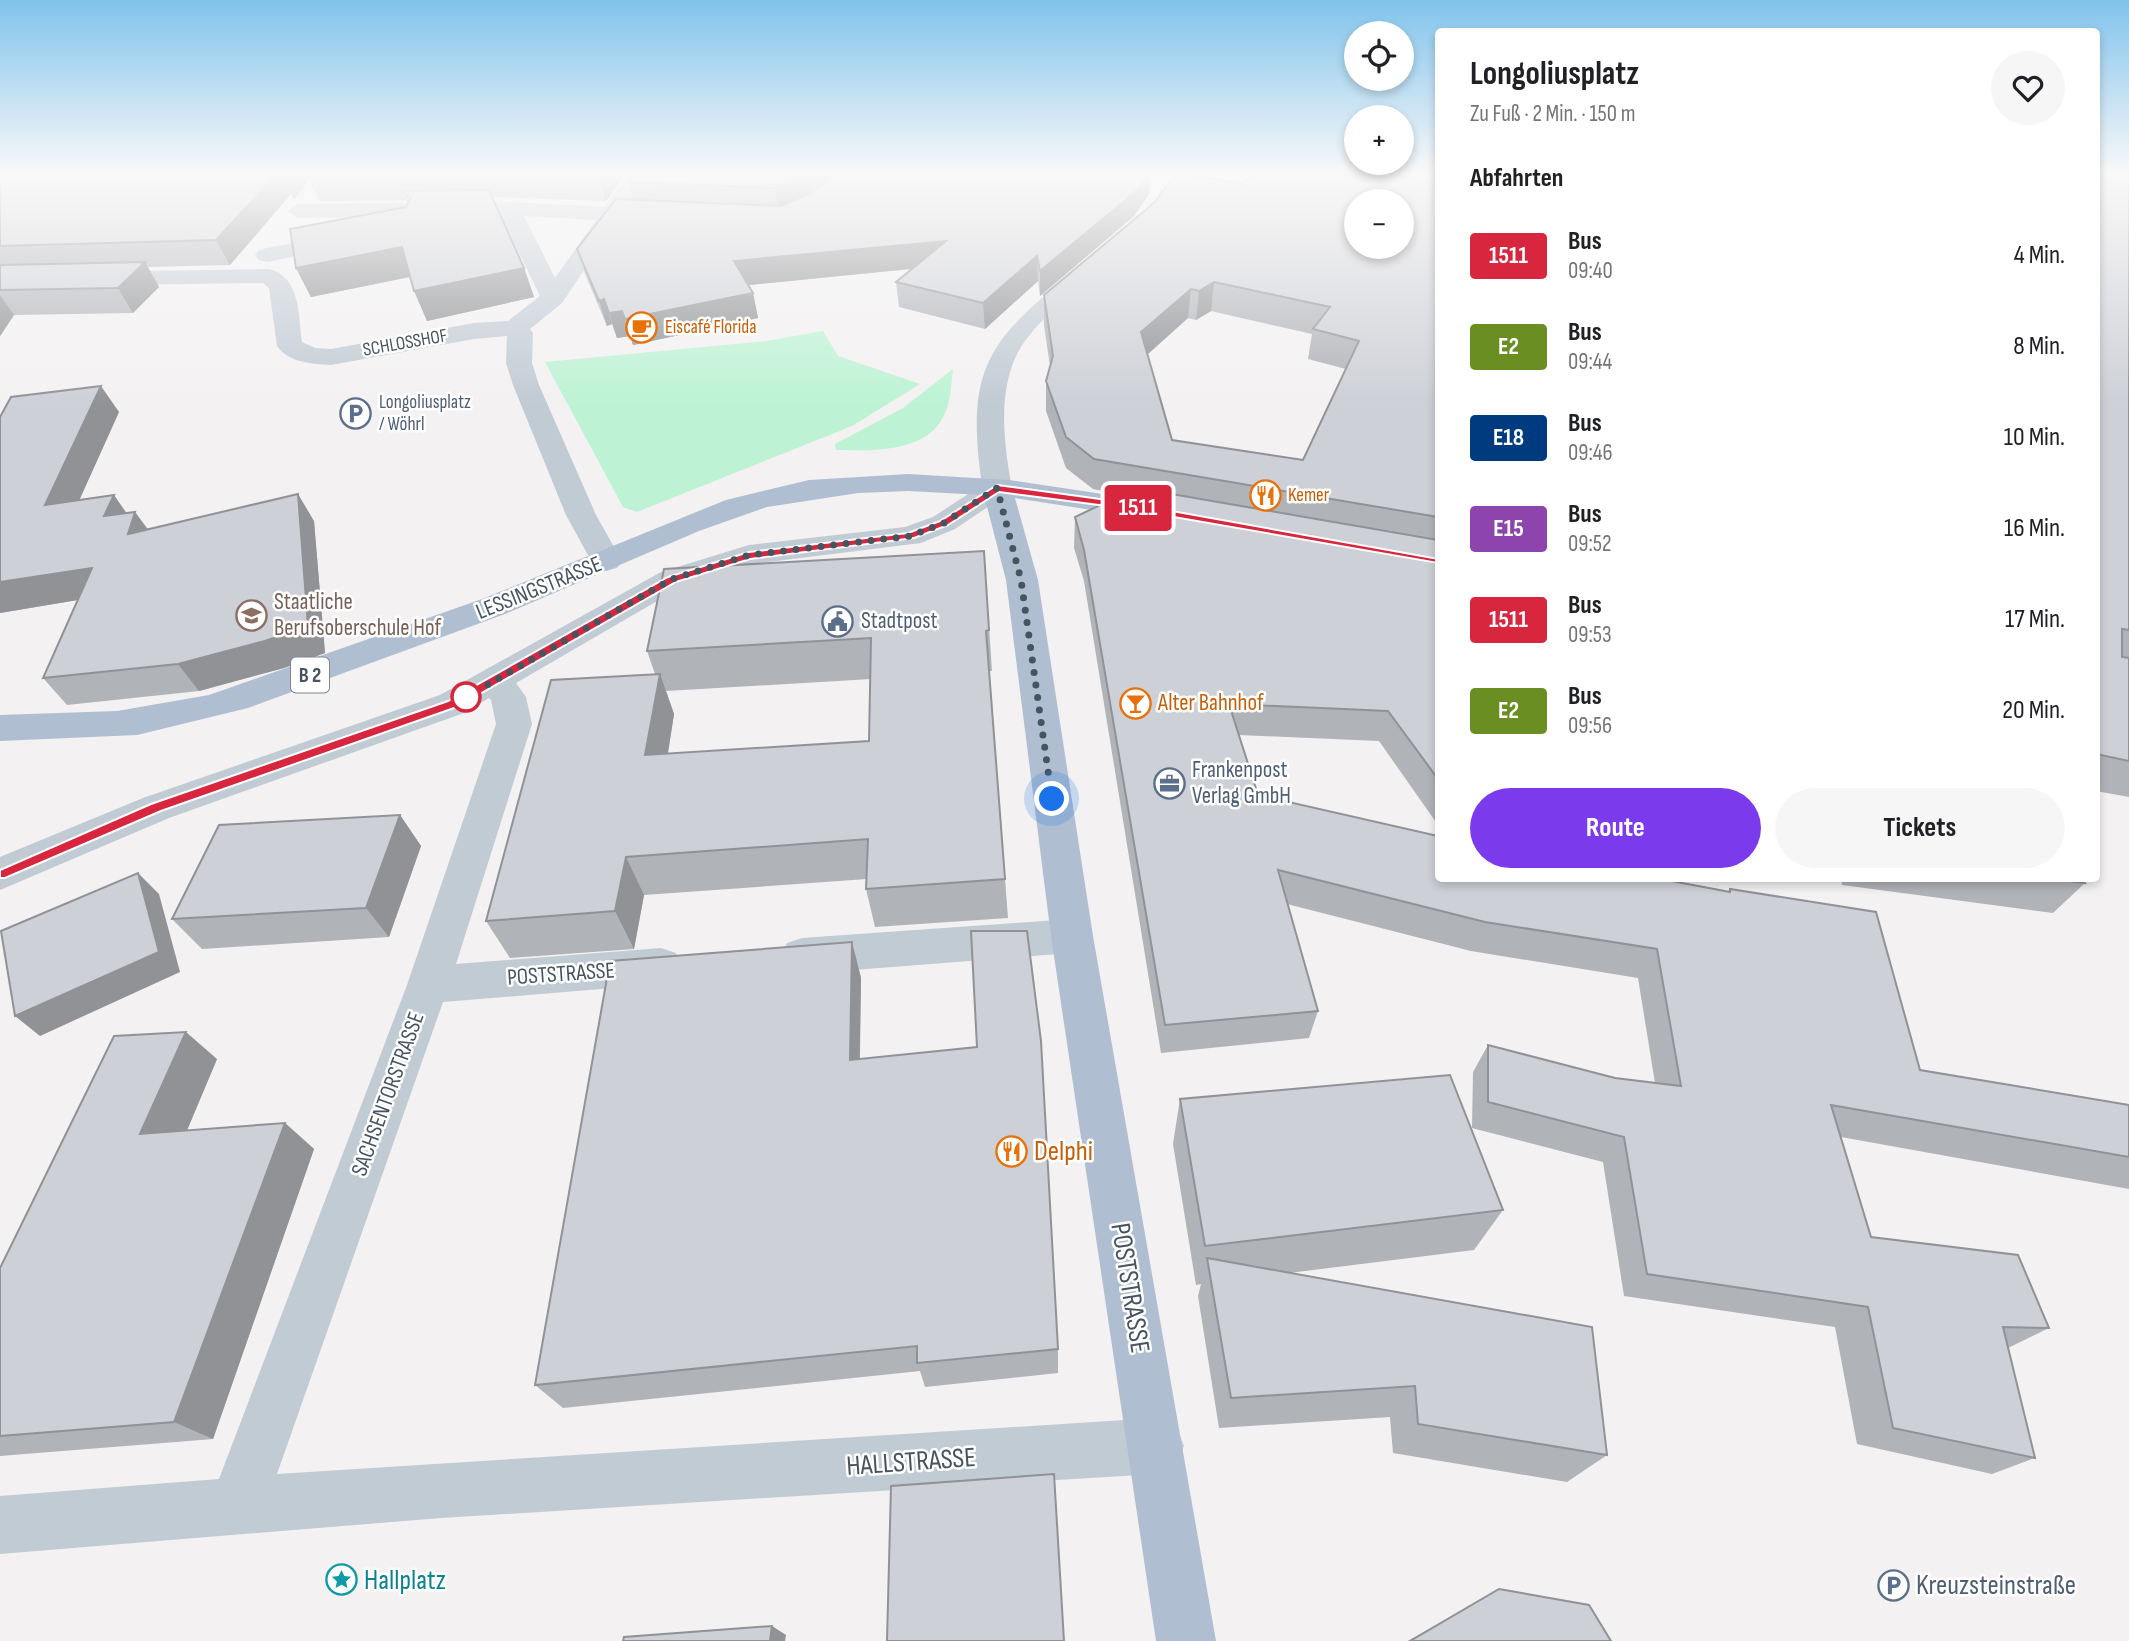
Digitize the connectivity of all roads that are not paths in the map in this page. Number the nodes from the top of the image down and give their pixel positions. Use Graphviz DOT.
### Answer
graph roads {
  1 [pos="269,253"];
  2 [pos="305,253"];
  3 [pos="531,253"];
  4 [pos="583,253"];
  5 [pos="1097,264"];
  6 [pos="260,265"];
  7 [pos="0,280"];
  8 [pos="553,298"];
  9 [pos="515,328"];
  10 [pos="997,488"];
  11 [pos="1191,517"];
  12 [pos="606,562"];
  13 [pos="495,682"];
  14 [pos="0,729"];
  15 [pos="0,874"];
  16 [pos="1072,936"];
  17 [pos="758,959"];
  18 [pos="703,963"];
  19 [pos="428,985"];
  20 [pos="1156,1446"];
  21 [pos="238,1506"];
  22 [pos="0,1525"];
  23 [pos="1186,1641"];
  1 -- 6 [label="street"];
  2 -- 6 [label="street"];
  3 -- 8 [label="street"];
  4 -- 8 [label="street"];
  5 -- 10 [label="street, POSTSTRASSE"];
  6 -- 7 [label="street"];
  6 -- 9 [label="street, SCHLOSSHOF"];
  8 -- 9 [label="street"];
  9 -- 12 [label="street"];
  10 -- 11 [label="main road, B 2"];
  10 -- 12 [label="main road, LESSINGSTRASSE / B 2"];
  10 -- 13 [label="street"];
  10 -- 16 [label="main road, POSTSTRASSE"];
  12 -- 14 [label="main road, LESSINGSTRASSE / B 2"];
  13 -- 15 [label="street"];
  13 -- 19 [label="street, SACHSENTORSTRASSE"];
  16 -- 17 [label="street"];
  16 -- 20 [label="main road, POSTSTRASSE"];
  18 -- 19 [label="street, POSTSTRASSE"];
  19 -- 21 [label="street, SACHSENTORSTRASSE"];
  20 -- 21 [label="street, HALLSTRASSE"];
  20 -- 23 [label="main road, POSTSTRASSE"];
  21 -- 22 [label="street"];
}
